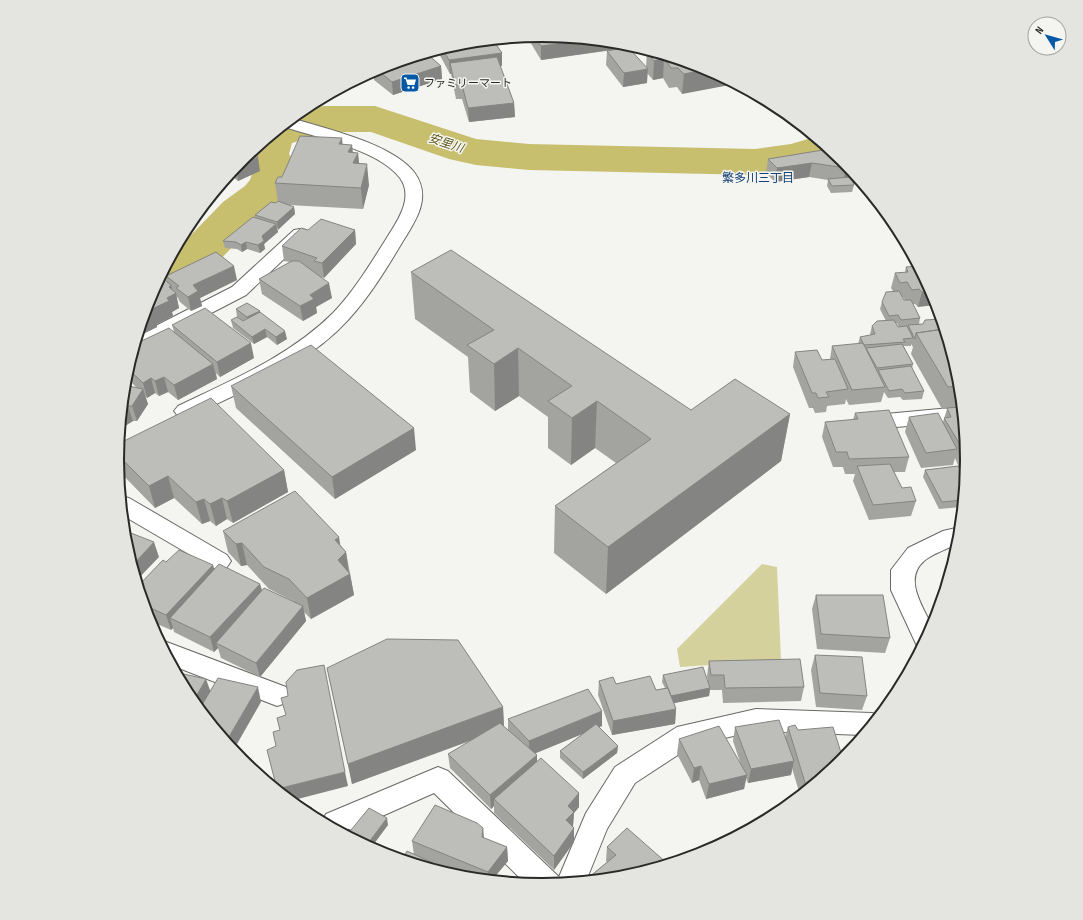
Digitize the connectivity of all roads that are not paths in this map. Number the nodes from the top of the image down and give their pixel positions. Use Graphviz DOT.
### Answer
graph roads {
  1 [pos="293,124"];
  2 [pos="300,234"];
  3 [pos="142,341"];
  4 [pos="957,414"];
  5 [pos="166,421"];
  6 [pos="848,424"];
  7 [pos="126,507"];
  8 [pos="952,537"];
  9 [pos="219,561"];
  10 [pos="922,632"];
  11 [pos="171,653"];
  12 [pos="277,695"];
  13 [pos="865,724"];
  14 [pos="336,824"];
  15 [pos="573,877"];
  16 [pos="541,878"];
  1 -- 5 [label="street"];
  2 -- 3 [label="street"];
  4 -- 6 [label="street"];
  7 -- 9 [label="street"];
  8 -- 10 [label="street"];
  11 -- 12 [label="street"];
  13 -- 15 [label="street"];
  14 -- 16 [label="street"];
}
